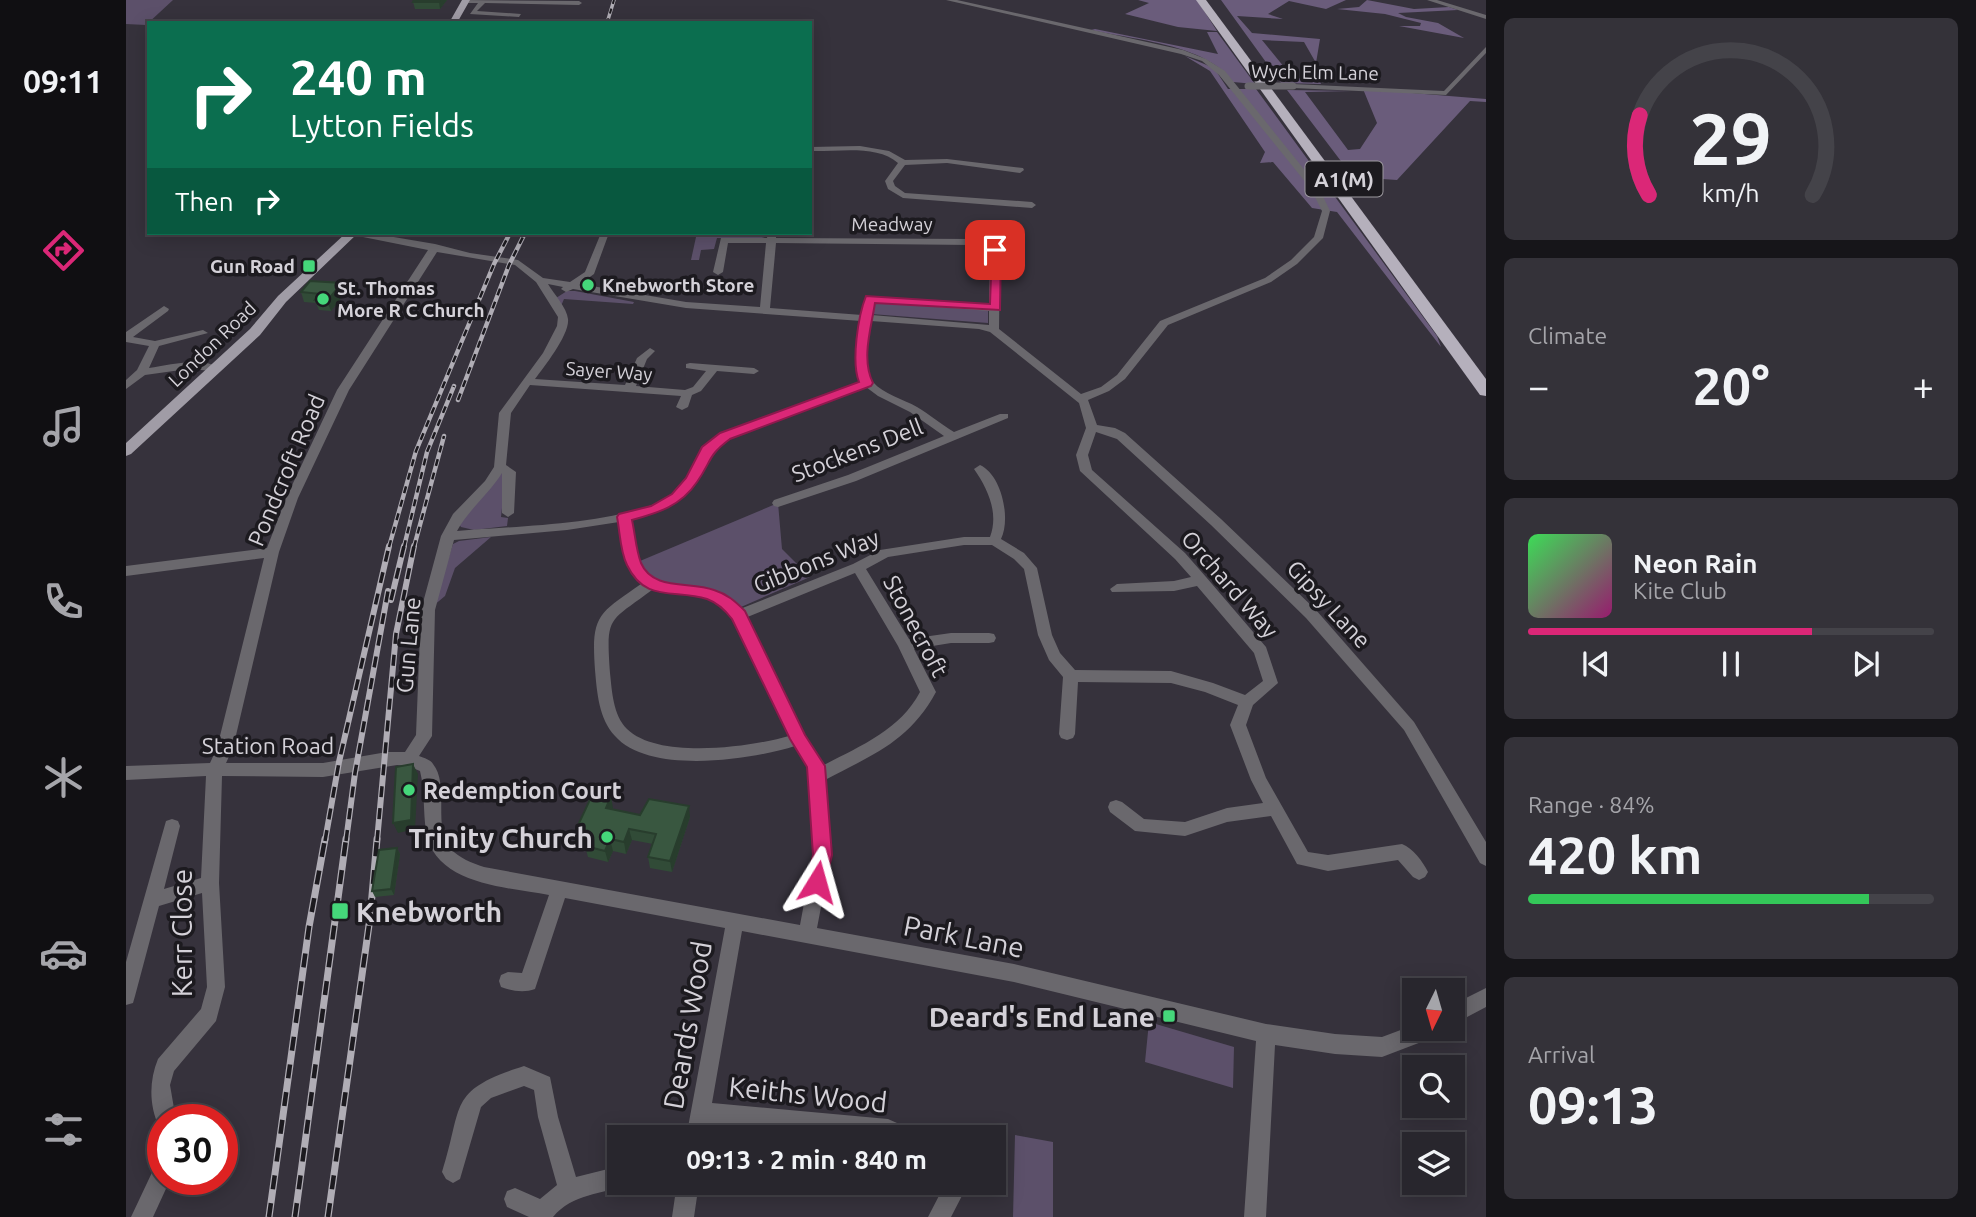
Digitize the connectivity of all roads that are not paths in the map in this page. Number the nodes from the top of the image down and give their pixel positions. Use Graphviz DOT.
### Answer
graph roads {
  1 [pos="949,0"];
  2 [pos="1201,0"];
  3 [pos="1210,0"];
  4 [pos="1430,0"];
  5 [pos="1461,0"];
  6 [pos="465,1"];
  7 [pos="484,1"];
  8 [pos="580,2"];
  9 [pos="1465,9"];
  10 [pos="576,12"];
  11 [pos="519,15"];
  12 [pos="1486,17"];
  13 [pos="454,21"];
  14 [pos="1486,50"];
  15 [pos="1231,86"];
  16 [pos="812,149"];
  17 [pos="903,163"];
  18 [pos="1020,169"];
  19 [pos="1032,205"];
  20 [pos="350,235"];
  21 [pos="369,235"];
  22 [pos="604,235"];
  23 [pos="772,237"];
  24 [pos="435,247"];
  25 [pos="718,272"];
  26 [pos="540,281"];
  27 [pos="569,287"];
  28 [pos="550,298"];
  29 [pos="996,307"];
  30 [pos="164,309"];
  31 [pos="765,310"];
  32 [pos="867,316"];
  33 [pos="994,330"];
  34 [pos="203,333"];
  35 [pos="126,338"];
  36 [pos="155,344"];
  37 [pos="650,351"];
  38 [pos="690,366"];
  39 [pos="214,368"];
  40 [pos="714,368"];
  41 [pos="1486,368"];
  42 [pos="754,371"];
  43 [pos="142,372"];
  44 [pos="529,382"];
  45 [pos="867,383"];
  46 [pos="126,386"];
  47 [pos="629,389"];
  48 [pos="1486,391"];
  49 [pos="686,393"];
  50 [pos="1080,399"];
  51 [pos="682,407"];
  52 [pos="1004,416"];
  53 [pos="1091,428"];
  54 [pos="951,436"];
  55 [pos="126,451"];
  56 [pos="500,467"];
  57 [pos="980,469"];
  58 [pos="778,503"];
  59 [pos="508,513"];
  60 [pos="624,517"];
  61 [pos="448,536"];
  62 [pos="994,541"];
  63 [pos="272,552"];
  64 [pos="858,567"];
  65 [pos="126,571"];
  66 [pos="1201,580"];
  67 [pos="650,584"];
  68 [pos="1117,589"];
  69 [pos="739,615"];
  70 [pos="989,638"];
  71 [pos="905,645"];
  72 [pos="1071,676"];
  73 [pos="1247,702"];
  74 [pos="1067,734"];
  75 [pos="799,739"];
  76 [pos="409,759"];
  77 [pos="215,771"];
  78 [pos="126,773"];
  79 [pos="818,776"];
  80 [pos="1116,807"];
  81 [pos="1274,809"];
  82 [pos="172,826"];
  83 [pos="1486,858"];
  84 [pos="1419,872"];
  85 [pos="210,883"];
  86 [pos="559,890"];
  87 [pos="152,900"];
  88 [pos="735,922"];
  89 [pos="807,935"];
  90 [pos="508,981"];
  91 [pos="126,996"];
  92 [pos="1486,997"];
  93 [pos="1465,1009"];
  94 [pos="1266,1034"];
  95 [pos="1402,1041"];
  96 [pos="163,1104"];
  97 [pos="701,1112"];
  98 [pos="698,1125"];
  99 [pos="844,1125"];
  100 [pos="453,1172"];
  101 [pos="607,1179"];
  102 [pos="569,1188"];
  103 [pos="152,1195"];
  104 [pos="686,1195"];
  105 [pos="951,1195"];
  106 [pos="515,1199"];
  107 [pos="542,1214"];
  108 [pos="142,1217"];
  109 [pos="683,1217"];
  110 [pos="939,1217"];
  111 [pos="1255,1217"];
  1 -- 15 [label="street, Wych Elm Lane"];
  2 -- 48 [label="highway, A1(M)"];
  3 -- 41 [label="highway, A1(M)"];
  4 -- 9 [label="street"];
  5 -- 9 [label="street"];
  6 -- 7 [label="street"];
  6 -- 13 [label="main road"];
  7 -- 8 [label="street"];
  7 -- 11 [label="street"];
  8 -- 10 [label="street"];
  9 -- 12 [label="street"];
  14 -- 15 [label="street, Wych Elm Lane, bridge"];
  15 -- 50 [label="street"];
  16 -- 17 [label="street"];
  17 -- 18 [label="street"];
  17 -- 19 [label="street"];
  20 -- 39 [label="main road, London Road"];
  21 -- 24 [label="street"];
  22 -- 27 [label="street"];
  23 -- 25 [label="street"];
  23 -- 29 [label="street, Meadway"];
  23 -- 31 [label="street"];
  24 -- 26 [label="street"];
  24 -- 63 [label="street, Pondcroft Road"];
  26 -- 27 [label="street"];
  26 -- 28 [label="street"];
  27 -- 28 [label="street"];
  27 -- 31 [label="street"];
  28 -- 44 [label="street"];
  29 -- 32 [label="street"];
  29 -- 33 [label="street"];
  30 -- 35 [label="street"];
  31 -- 32 [label="street"];
  32 -- 33 [label="street"];
  32 -- 45 [label="street"];
  33 -- 50 [label="street"];
  34 -- 36 [label="street"];
  35 -- 36 [label="street"];
  36 -- 43 [label="street"];
  37 -- 47 [label="street"];
  38 -- 40 [label="street"];
  39 -- 43 [label="street"];
  39 -- 55 [label="main road, London Road"];
  40 -- 42 [label="street"];
  40 -- 49 [label="street"];
  43 -- 46 [label="street"];
  44 -- 47 [label="street, Sayer Way"];
  44 -- 56 [label="street"];
  45 -- 54 [label="street, Stockens Dell"];
  45 -- 60 [label="street"];
  47 -- 49 [label="street, Sayer Way"];
  49 -- 51 [label="street"];
  50 -- 53 [label="street"];
  52 -- 54 [label="street, Stockens Dell"];
  53 -- 66 [label="street, Orchard Way"];
  53 -- 83 [label="street, Gipsy Lane"];
  54 -- 58 [label="street, Stockens Dell"];
  56 -- 59 [label="street"];
  56 -- 61 [label="street, Gun Lane"];
  57 -- 62 [label="street"];
  60 -- 61 [label="street"];
  60 -- 67 [label="street"];
  61 -- 76 [label="street, Gun Lane"];
  62 -- 64 [label="street, Gibbons Way"];
  62 -- 72 [label="street"];
  63 -- 65 [label="street"];
  63 -- 77 [label="street, Pondcroft Road"];
  64 -- 69 [label="street, Gibbons Way"];
  64 -- 71 [label="street, Stonecroft"];
  66 -- 68 [label="street"];
  66 -- 73 [label="street, Orchard Way"];
  67 -- 69 [label="street"];
  67 -- 75 [label="street"];
  69 -- 75 [label="street"];
  70 -- 71 [label="street"];
  71 -- 79 [label="street, Stonecroft"];
  72 -- 73 [label="street"];
  72 -- 74 [label="street"];
  73 -- 81 [label="street"];
  75 -- 79 [label="street"];
  76 -- 77 [label="street, Station Road"];
  76 -- 86 [label="street, Park Lane"];
  77 -- 78 [label="street, Station Road"];
  77 -- 85 [label="street, Kerr Close"];
  79 -- 89 [label="street"];
  80 -- 81 [label="street"];
  81 -- 84 [label="street"];
  82 -- 87 [label="street"];
  85 -- 87 [label="street"];
  85 -- 96 [label="street, Kerr Close"];
  86 -- 88 [label="street, Park Lane"];
  86 -- 90 [label="street"];
  87 -- 91 [label="street"];
  88 -- 89 [label="street, Park Lane"];
  88 -- 97 [label="street, Deards Wood"];
  89 -- 94 [label="street, Park Lane"];
  92 -- 93 [label="street"];
  94 -- 95 [label="street, Park Lane"];
  94 -- 111 [label="street"];
  97 -- 98 [label="street, Deards Wood"];
  97 -- 99 [label="street, Keiths Wood"];
  100 -- 102 [label="street"];
  101 -- 102 [label="street"];
  102 -- 107 [label="street"];
  103 -- 108 [label="street"];
  104 -- 109 [label="street"];
  105 -- 110 [label="street"];
  106 -- 107 [label="street"];
}
